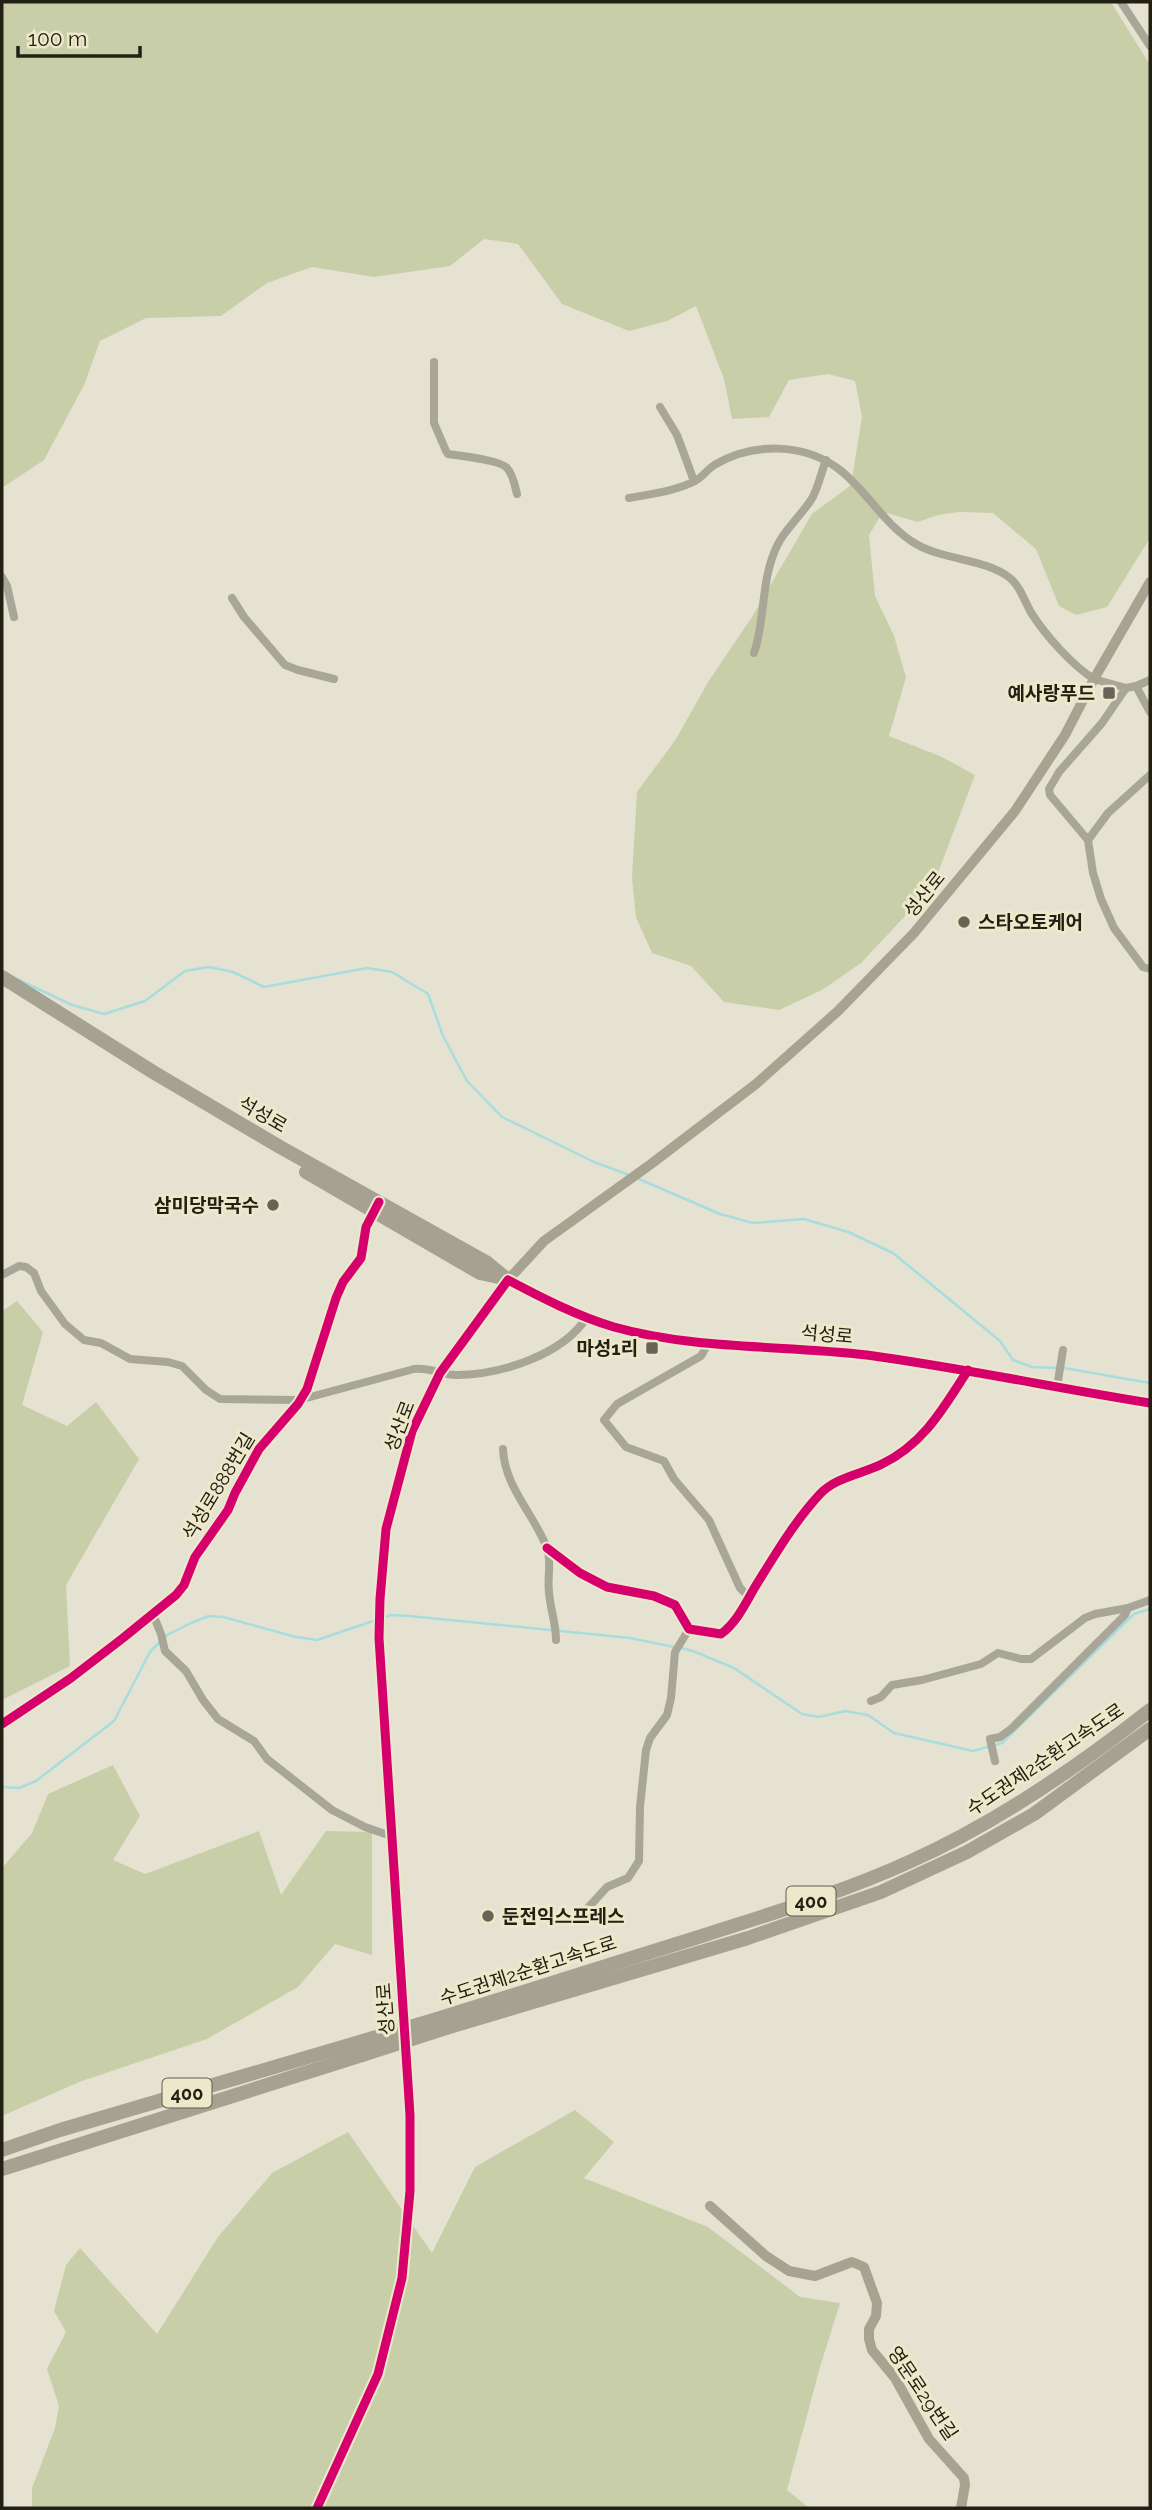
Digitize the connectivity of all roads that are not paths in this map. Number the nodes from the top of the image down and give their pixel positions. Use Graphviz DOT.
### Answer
graph roads {
  1 [pos="1121,2"];
  2 [pos="1150,46"];
  3 [pos="434,362"];
  4 [pos="660,407"];
  5 [pos="825,460"];
  6 [pos="694,481"];
  7 [pos="517,494"];
  8 [pos="629,498"];
  9 [pos="2,577"];
  10 [pos="1150,582"];
  11 [pos="232,598"];
  12 [pos="13,617"];
  13 [pos="754,653"];
  14 [pos="334,679"];
  15 [pos="1094,679"];
  16 [pos="1150,680"];
  17 [pos="1136,686"];
  18 [pos="1126,688"];
  19 [pos="1150,712"];
  20 [pos="1150,775"];
  21 [pos="1088,840"];
  22 [pos="1150,969"];
  23 [pos="2,977"];
  24 [pos="2,987"];
  25 [pos="377,1207"];
  26 [pos="2,1275"];
  27 [pos="508,1280"];
  28 [pos="587,1317"];
  29 [pos="709,1342"];
  30 [pos="1063,1350"];
  31 [pos="968,1370"];
  32 [pos="440,1373"];
  33 [pos="1057,1387"];
  34 [pos="301,1399"];
  35 [pos="1150,1403"];
  36 [pos="503,1449"];
  37 [pos="547,1548"];
  38 [pos="749,1597"];
  39 [pos="1150,1600"];
  40 [pos="1128,1608"];
  41 [pos="153,1614"];
  42 [pos="689,1629"];
  43 [pos="556,1638"];
  44 [pos="871,1701"];
  45 [pos="1150,1710"];
  46 [pos="2,1724"];
  47 [pos="1150,1729"];
  48 [pos="995,1758"];
  49 [pos="391,1836"];
  50 [pos="576,1921"];
  51 [pos="441,2024"];
  52 [pos="2,2150"];
  53 [pos="2,2169"];
  54 [pos="710,2206"];
  55 [pos="378,2374"];
  56 [pos="961,2508"];
  1 -- 2 [label="street"];
  3 -- 7 [label="street"];
  4 -- 6 [label="street"];
  5 -- 6 [label="street"];
  5 -- 13 [label="street"];
  5 -- 15 [label="street"];
  6 -- 8 [label="street"];
  9 -- 12 [label="street"];
  10 -- 15 [label="main road, 성산로"];
  11 -- 14 [label="street"];
  15 -- 18 [label="street"];
  15 -- 27 [label="main road, 성산로"];
  16 -- 17 [label="street"];
  17 -- 18 [label="street"];
  17 -- 19 [label="street"];
  18 -- 21 [label="street"];
  20 -- 21 [label="street"];
  21 -- 22 [label="street"];
  23 -- 25 [label="highway, 석성로"];
  24 -- 25 [label="highway, 석성로"];
  25 -- 27 [label="highway, 석성로"];
  25 -- 34 [label="main road, 석성로888번길"];
  26 -- 34 [label="street"];
  27 -- 28 [label="main road, 석성로"];
  27 -- 32 [label="main road, 성산로"];
  28 -- 29 [label="main road, 석성로"];
  28 -- 32 [label="street"];
  29 -- 31 [label="main road, 석성로"];
  29 -- 38 [label="street"];
  30 -- 33 [label="street"];
  31 -- 33 [label="main road, 석성로"];
  31 -- 38 [label="street"];
  32 -- 34 [label="street"];
  32 -- 49 [label="main road, 성산로"];
  33 -- 35 [label="main road, 석성로"];
  34 -- 41 [label="main road, 석성로888번길"];
  36 -- 37 [label="street"];
  37 -- 42 [label="street"];
  37 -- 43 [label="street"];
  38 -- 42 [label="street"];
  39 -- 40 [label="street"];
  40 -- 44 [label="street"];
  40 -- 48 [label="street"];
  41 -- 46 [label="main road, 석성로888번길"];
  41 -- 49 [label="street"];
  42 -- 50 [label="street"];
  45 -- 51 [label="highway, 수도권제2순환고속도로 / 400"];
  47 -- 51 [label="highway, 수도권제2순환고속도로 / 400"];
  49 -- 55 [label="main road, 성산로"];
  51 -- 52 [label="highway, 수도권제2순환고속도로 / 400, bridge"];
  51 -- 53 [label="highway, 수도권제2순환고속도로 / 400, bridge"];
  54 -- 56 [label="main road, 영문로29번길"];
}
